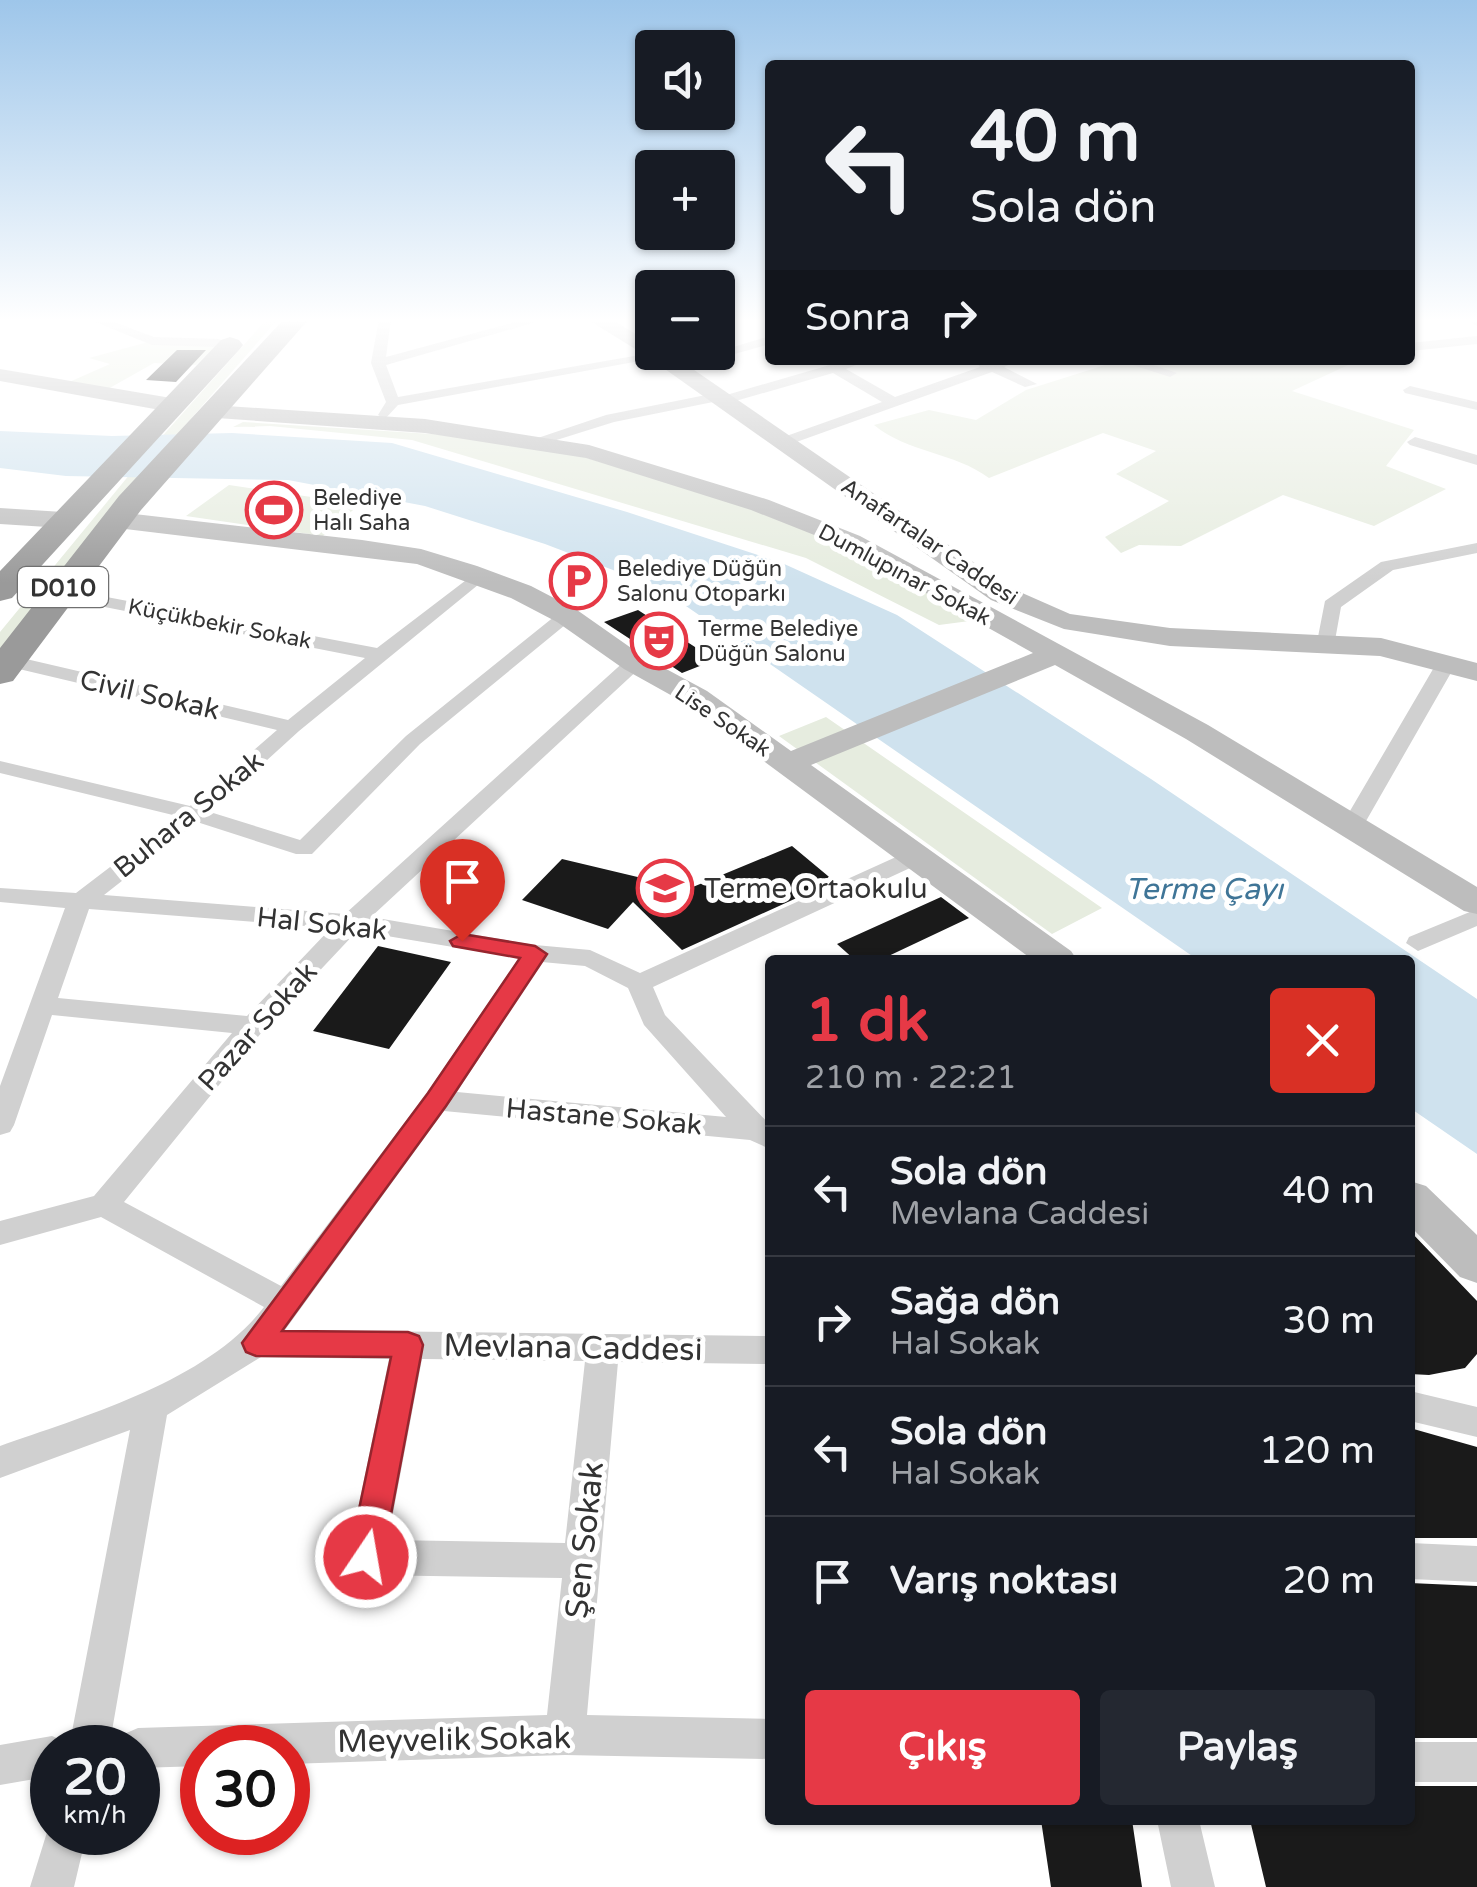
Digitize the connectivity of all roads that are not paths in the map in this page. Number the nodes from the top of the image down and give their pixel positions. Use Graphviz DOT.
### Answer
graph roads {
  1 [pos="158,407"];
  2 [pos="216,407"];
  3 [pos="386,407"];
  4 [pos="416,407"];
  5 [pos="674,407"];
  6 [pos="733,407"];
  7 [pos="879,407"];
  8 [pos="168,409"];
  9 [pos="211,412"];
  10 [pos="387,413"];
  11 [pos="783,442"];
  12 [pos="1415,442"];
  13 [pos="530,443"];
  14 [pos="1477,460"];
  15 [pos="72,512"];
  16 [pos="123,512"];
  17 [pos="0,516"];
  18 [pos="1477,548"];
  19 [pos="478,576"];
  20 [pos="0,591"];
  21 [pos="59,593"];
  22 [pos="566,616"];
  23 [pos="1064,621"];
  24 [pos="1008,629"];
  25 [pos="1327,642"];
  26 [pos="381,654"];
  27 [pos="1055,654"];
  28 [pos="634,663"];
  29 [pos="1446,664"];
  30 [pos="4,668"];
  31 [pos="1477,672"];
  32 [pos="292,728"];
  33 [pos="787,764"];
  34 [pos="0,767"];
  35 [pos="194,814"];
  36 [pos="1351,828"];
  37 [pos="915,857"];
  38 [pos="0,895"];
  39 [pos="79,903"];
  40 [pos="1477,903"];
  41 [pos="1477,917"];
  42 [pos="351,922"];
  43 [pos="1418,943"];
  44 [pos="535,954"];
  45 [pos="1051,955"];
  46 [pos="639,983"];
  47 [pos="42,1005"];
  48 [pos="253,1026"];
  49 [pos="437,1100"];
  50 [pos="0,1125"];
  51 [pos="762,1134"];
  52 [pos="1415,1203"];
  53 [pos="104,1205"];
  54 [pos="0,1233"];
  55 [pos="1477,1264"];
  56 [pos="286,1304"];
  57 [pos="256,1343"];
  58 [pos="408,1345"];
  59 [pos="603,1346"];
  60 [pos="765,1350"];
  61 [pos="150,1407"];
  62 [pos="1415,1407"];
  63 [pos="1477,1422"];
  64 [pos="0,1462"];
  65 [pos="582,1561"];
  66 [pos="1415,1561"];
  67 [pos="1477,1564"];
  68 [pos="94,1725"];
  69 [pos="565,1735"];
  70 [pos="765,1739"];
  71 [pos="160,1747"];
  72 [pos="30,1760"];
  73 [pos="1415,1762"];
  74 [pos="1477,1762"];
  75 [pos="0,1765"];
  76 [pos="1179,1825"];
  77 [pos="60,1855"];
  78 [pos="52,1887"];
  79 [pos="1193,1887"];
  1 -- 8 [label="street"];
  2 -- 9 [label="highway, D010"];
  3 -- 10 [label="street"];
  4 -- 10 [label="street"];
  5 -- 13 [label="street"];
  6 -- 11 [label="street, Anafartalar Caddesi"];
  7 -- 11 [label="street"];
  8 -- 15 [label="highway, D010"];
  9 -- 10 [label="street, Dumlupınar Sokak"];
  9 -- 16 [label="highway, D010"];
  10 -- 13 [label="street, Dumlupınar Sokak"];
  11 -- 23 [label="street, Anafartalar Caddesi"];
  12 -- 14 [label="street"];
  13 -- 24 [label="street, Dumlupınar Sokak"];
  15 -- 17 [label="street"];
  15 -- 20 [label="highway, D010"];
  16 -- 19 [label="street, Lise Sokak"];
  16 -- 21 [label="highway, D010"];
  18 -- 25 [label="street"];
  19 -- 22 [label="street, Lise Sokak"];
  19 -- 26 [label="street, Buhara Sokak"];
  21 -- 26 [label="street, Küçükbekir Sokak"];
  21 -- 30 [label="highway, D010"];
  22 -- 28 [label="street, Lise Sokak"];
  22 -- 35 [label="street"];
  23 -- 24 [label="street"];
  23 -- 25 [label="street, Anafartalar Caddesi"];
  24 -- 27 [label="street, Dumlupınar Sokak"];
  25 -- 29 [label="street, Anafartalar Caddesi"];
  26 -- 32 [label="street, Buhara Sokak"];
  27 -- 33 [label="street"];
  27 -- 36 [label="street, Dumlupınar Sokak"];
  28 -- 33 [label="street, Lise Sokak"];
  28 -- 42 [label="street, Pazar Sokak"];
  29 -- 31 [label="street, Anafartalar Caddesi"];
  29 -- 36 [label="street"];
  30 -- 32 [label="street, Civil Sokak"];
  32 -- 35 [label="street, Buhara Sokak"];
  33 -- 37 [label="street, Lise Sokak"];
  34 -- 35 [label="street"];
  35 -- 39 [label="street, Buhara Sokak"];
  36 -- 40 [label="street, Dumlupınar Sokak"];
  37 -- 45 [label="street, Lise Sokak"];
  37 -- 46 [label="street"];
  38 -- 39 [label="street, Hal Sokak"];
  39 -- 42 [label="street, Hal Sokak"];
  39 -- 47 [label="street"];
  41 -- 43 [label="street"];
  42 -- 44 [label="street, Hal Sokak"];
  42 -- 48 [label="street, Pazar Sokak"];
  44 -- 46 [label="street, Hal Sokak"];
  44 -- 49 [label="street"];
  46 -- 51 [label="street"];
  47 -- 48 [label="street"];
  47 -- 50 [label="street"];
  48 -- 53 [label="street, Pazar Sokak"];
  49 -- 51 [label="street, Hastane Sokak"];
  49 -- 56 [label="street"];
  52 -- 55 [label="street"];
  53 -- 54 [label="street"];
  53 -- 56 [label="street"];
  56 -- 57 [label="street"];
  57 -- 58 [label="street, Mevlana Caddesi"];
  57 -- 61 [label="street"];
  58 -- 59 [label="street, Mevlana Caddesi"];
  58 -- 65 [label="street"];
  59 -- 60 [label="street, Mevlana Caddesi"];
  59 -- 65 [label="street, Şen Sokak"];
  61 -- 64 [label="street"];
  61 -- 68 [label="street"];
  62 -- 63 [label="street"];
  65 -- 69 [label="street, Şen Sokak"];
  66 -- 67 [label="street"];
  69 -- 70 [label="street, Meyvelik Sokak"];
  69 -- 71 [label="street, Meyvelik Sokak"];
  72 -- 75 [label="street"];
  73 -- 74 [label="street"];
  76 -- 79 [label="street"];
  77 -- 78 [label="street"];
}
